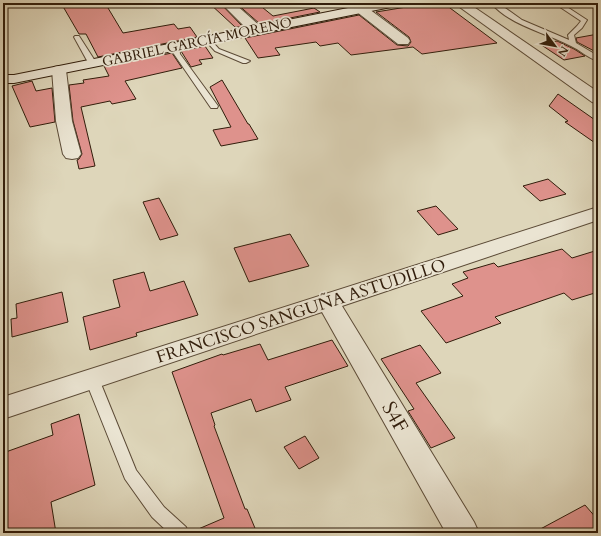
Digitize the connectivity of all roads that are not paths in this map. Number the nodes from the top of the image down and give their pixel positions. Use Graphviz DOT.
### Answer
graph roads {
  1 [pos="227,3"];
  2 [pos="392,3"];
  3 [pos="460,3"];
  4 [pos="494,3"];
  5 [pos="557,3"];
  6 [pos="361,9"];
  7 [pos="256,30"];
  8 [pos="77,37"];
  9 [pos="207,39"];
  10 [pos="403,41"];
  11 [pos="573,44"];
  12 [pos="176,46"];
  13 [pos="598,59"];
  14 [pos="246,61"];
  15 [pos="92,64"];
  16 [pos="59,70"];
  17 [pos="7,79"];
  18 [pos="598,99"];
  19 [pos="214,106"];
  20 [pos="72,154"];
  21 [pos="598,213"];
  22 [pos="328,302"];
  23 [pos="92,379"];
  24 [pos="3,408"];
  25 [pos="180,533"];
  26 [pos="463,533"];
  1 -- 7 [label="street"];
  2 -- 6 [label="street, GABRIEL GARCÍA MORENO"];
  3 -- 18 [label="street"];
  4 -- 11 [label="lane"];
  5 -- 11 [label="lane"];
  6 -- 7 [label="street, GABRIEL GARCÍA MORENO"];
  6 -- 10 [label="street"];
  7 -- 9 [label="street, GABRIEL GARCÍA MORENO"];
  8 -- 15 [label="lane"];
  9 -- 12 [label="street, GABRIEL GARCÍA MORENO"];
  9 -- 14 [label="lane"];
  11 -- 13 [label="lane"];
  12 -- 15 [label="street, GABRIEL GARCÍA MORENO"];
  12 -- 19 [label="lane"];
  15 -- 16 [label="street, GABRIEL GARCÍA MORENO"];
  16 -- 17 [label="street, GABRIEL GARCÍA MORENO"];
  16 -- 20 [label="street"];
  21 -- 22 [label="street, FRANCISCO SANGUÑA ASTUDILLO"];
  22 -- 23 [label="street, FRANCISCO SANGUÑA ASTUDILLO"];
  22 -- 26 [label="street, S4F"];
  23 -- 24 [label="street, FRANCISCO SANGUÑA ASTUDILLO"];
  23 -- 25 [label="lane"];
}
